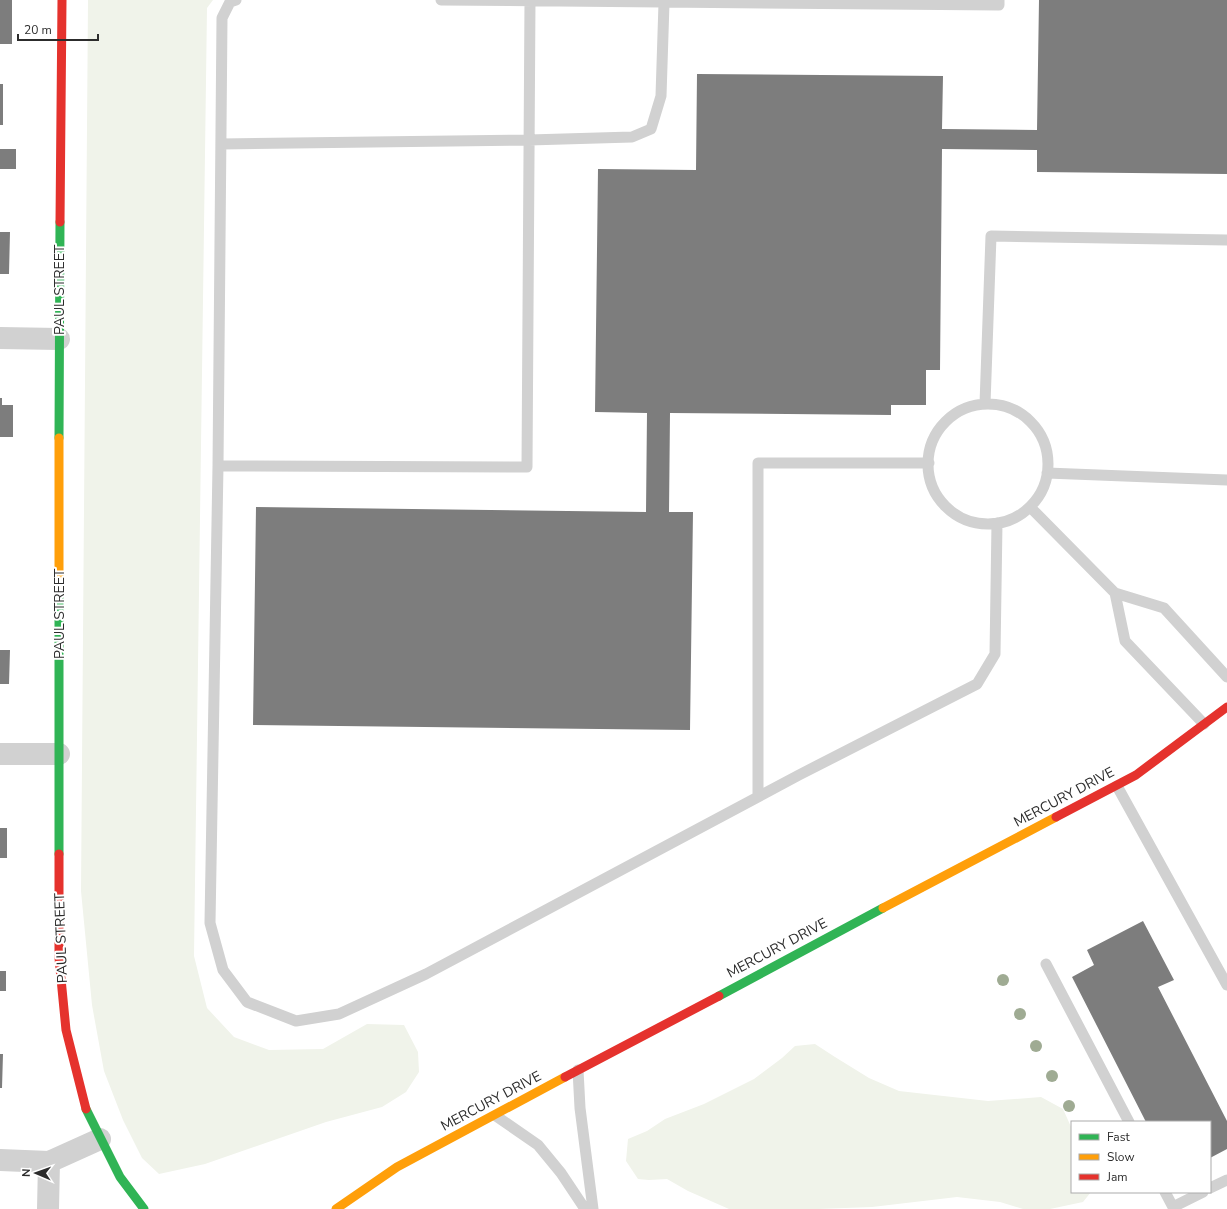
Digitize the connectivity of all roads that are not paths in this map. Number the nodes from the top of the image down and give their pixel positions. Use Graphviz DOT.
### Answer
graph roads {
  1 [pos="62,0"];
  2 [pos="236,0"];
  3 [pos="441,0"];
  4 [pos="999,0"];
  5 [pos="530,1"];
  6 [pos="664,3"];
  7 [pos="529,140"];
  8 [pos="221,144"];
  9 [pos="1227,240"];
  10 [pos="0,338"];
  11 [pos="59,339"];
  12 [pos="985,404"];
  13 [pos="929,463"];
  14 [pos="218,466"];
  15 [pos="1047,473"];
  16 [pos="1227,480"];
  17 [pos="1030,507"];
  18 [pos="997,523"];
  19 [pos="1115,593"];
  20 [pos="1227,677"];
  21 [pos="1227,707"];
  22 [pos="1204,724"];
  23 [pos="0,754"];
  24 [pos="59,754"];
  25 [pos="1117,786"];
  26 [pos="758,796"];
  27 [pos="1046,964"];
  28 [pos="1227,985"];
  29 [pos="578,1070"];
  30 [pos="496,1116"];
  31 [pos="1128,1121"];
  32 [pos="100,1139"];
  33 [pos="0,1160"];
  34 [pos="49,1162"];
  35 [pos="1227,1180"];
  36 [pos="1211,1188"];
  37 [pos="1166,1193"];
  38 [pos="1201,1193"];
  39 [pos="1173,1208"];
  40 [pos="48,1209"];
  41 [pos="144,1209"];
  42 [pos="336,1209"];
  43 [pos="585,1209"];
  44 [pos="592,1209"];
  1 -- 11 [label="street, PAUL STREET"];
  2 -- 8 [label="lane"];
  3 -- 5 [label="lane"];
  4 -- 6 [label="lane"];
  5 -- 6 [label="lane"];
  5 -- 7 [label="lane"];
  6 -- 7 [label="lane"];
  7 -- 8 [label="lane"];
  7 -- 14 [label="lane"];
  8 -- 14 [label="lane"];
  9 -- 12 [label="lane"];
  10 -- 11 [label="street"];
  11 -- 24 [label="street, PAUL STREET"];
  12 -- 13 [label="lane"];
  12 -- 15 [label="lane"];
  13 -- 18 [label="lane"];
  13 -- 26 [label="lane"];
  14 -- 26 [label="lane"];
  15 -- 16 [label="lane"];
  15 -- 17 [label="lane"];
  17 -- 18 [label="lane"];
  17 -- 19 [label="lane"];
  18 -- 26 [label="lane"];
  19 -- 20 [label="lane"];
  19 -- 22 [label="lane"];
  21 -- 22 [label="street, MERCURY DRIVE"];
  22 -- 25 [label="street, MERCURY DRIVE"];
  23 -- 24 [label="street"];
  24 -- 32 [label="street, PAUL STREET"];
  25 -- 28 [label="lane"];
  25 -- 29 [label="street, MERCURY DRIVE"];
  27 -- 31 [label="lane"];
  29 -- 30 [label="street, MERCURY DRIVE"];
  29 -- 44 [label="lane"];
  30 -- 42 [label="street, MERCURY DRIVE"];
  30 -- 43 [label="lane"];
  32 -- 34 [label="street"];
  32 -- 41 [label="street, PAUL STREET"];
  33 -- 34 [label="street"];
  34 -- 40 [label="street"];
  35 -- 36 [label="lane"];
  37 -- 39 [label="lane"];
  38 -- 39 [label="lane"];
}
